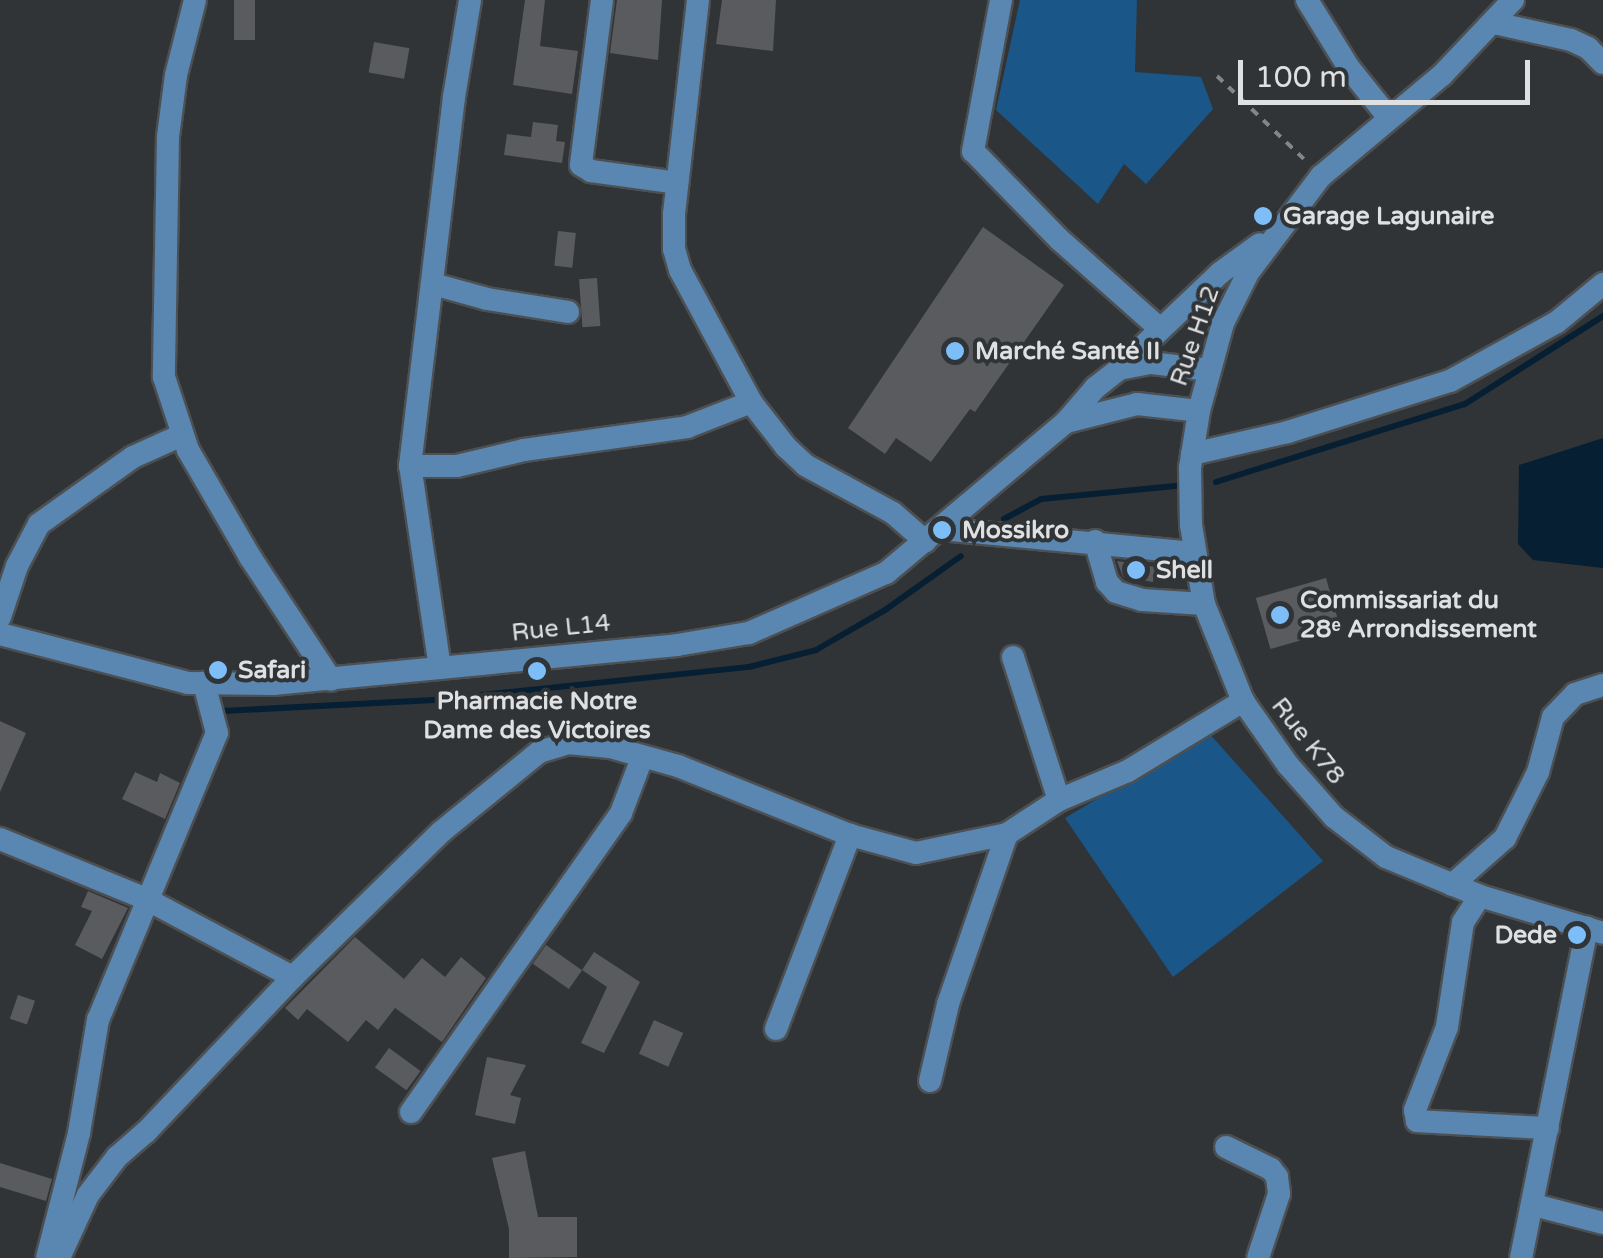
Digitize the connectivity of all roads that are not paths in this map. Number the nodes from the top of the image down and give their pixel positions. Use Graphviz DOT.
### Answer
graph roads {
  1 [pos="195,0"];
  2 [pos="470,0"];
  3 [pos="602,0"];
  4 [pos="698,0"];
  5 [pos="1001,0"];
  6 [pos="1308,0"];
  7 [pos="1513,0"];
  8 [pos="1494,22"];
  9 [pos="1603,63"];
  10 [pos="1388,118"];
  11 [pos="677,183"];
  12 [pos="1278,230"];
  13 [pos="433,284"];
  14 [pos="1603,284"];
  15 [pos="568,312"];
  16 [pos="1159,328"];
  17 [pos="1119,369"];
  18 [pos="1209,370"];
  19 [pos="751,402"];
  20 [pos="1198,411"];
  21 [pos="1066,422"];
  22 [pos="182,436"];
  23 [pos="1192,454"];
  24 [pos="410,466"];
  25 [pos="933,535"];
  26 [pos="1095,541"];
  27 [pos="1194,554"];
  28 [pos="1204,604"];
  29 [pos="2,634"];
  30 [pos="1013,656"];
  31 [pos="440,668"];
  32 [pos="331,680"];
  33 [pos="204,683"];
  34 [pos="1603,685"];
  35 [pos="1243,701"];
  36 [pos="642,758"];
  37 [pos="1059,800"];
  38 [pos="1007,834"];
  39 [pos="850,835"];
  40 [pos="0,839"];
  41 [pos="1452,885"];
  42 [pos="1480,896"];
  43 [pos="146,899"];
  44 [pos="1595,930"];
  45 [pos="293,977"];
  46 [pos="776,1029"];
  47 [pos="930,1081"];
  48 [pos="411,1112"];
  49 [pos="1548,1128"];
  50 [pos="1226,1148"];
  51 [pos="1534,1204"];
  52 [pos="1603,1222"];
  53 [pos="46,1258"];
  54 [pos="60,1258"];
  55 [pos="1258,1258"];
  56 [pos="1521,1258"];
  1 -- 22 [label="street"];
  2 -- 13 [label="street"];
  3 -- 11 [label="street"];
  4 -- 11 [label="street"];
  5 -- 16 [label="street"];
  6 -- 10 [label="street"];
  7 -- 8 [label="street"];
  8 -- 9 [label="street"];
  8 -- 10 [label="street"];
  10 -- 12 [label="street"];
  11 -- 19 [label="street"];
  12 -- 16 [label="street, Rue L14"];
  12 -- 18 [label="street, Rue H12"];
  13 -- 15 [label="street"];
  13 -- 24 [label="street"];
  14 -- 23 [label="street"];
  16 -- 17 [label="street, Rue L14"];
  17 -- 18 [label="street"];
  17 -- 21 [label="street, Rue L14"];
  18 -- 20 [label="street, Rue H12"];
  19 -- 24 [label="street"];
  19 -- 25 [label="street"];
  20 -- 21 [label="street, Rue L14"];
  20 -- 23 [label="street, Rue K78"];
  21 -- 25 [label="street, Rue L14"];
  22 -- 29 [label="street"];
  22 -- 32 [label="street"];
  23 -- 27 [label="street, Rue K78"];
  24 -- 31 [label="street"];
  25 -- 26 [label="street"];
  25 -- 31 [label="street, Rue L14"];
  26 -- 27 [label="street"];
  26 -- 28 [label="street"];
  27 -- 28 [label="street, Rue K78"];
  28 -- 35 [label="street, Rue K78"];
  29 -- 33 [label="street, Rue L14"];
  30 -- 37 [label="street"];
  31 -- 32 [label="street, Rue L14"];
  32 -- 33 [label="street, Rue L14"];
  33 -- 43 [label="street"];
  34 -- 41 [label="street"];
  35 -- 37 [label="street"];
  35 -- 41 [label="street, Rue K78"];
  36 -- 39 [label="street"];
  36 -- 45 [label="street"];
  36 -- 48 [label="street"];
  37 -- 38 [label="street"];
  38 -- 39 [label="street"];
  38 -- 47 [label="street"];
  39 -- 46 [label="street"];
  40 -- 43 [label="street"];
  41 -- 42 [label="street, Rue K78"];
  42 -- 44 [label="street, Rue K78"];
  42 -- 49 [label="street"];
  43 -- 45 [label="street"];
  43 -- 53 [label="street"];
  44 -- 49 [label="street"];
  45 -- 54 [label="street"];
  49 -- 51 [label="street"];
  50 -- 55 [label="street"];
  51 -- 52 [label="street"];
  51 -- 56 [label="street"];
}
